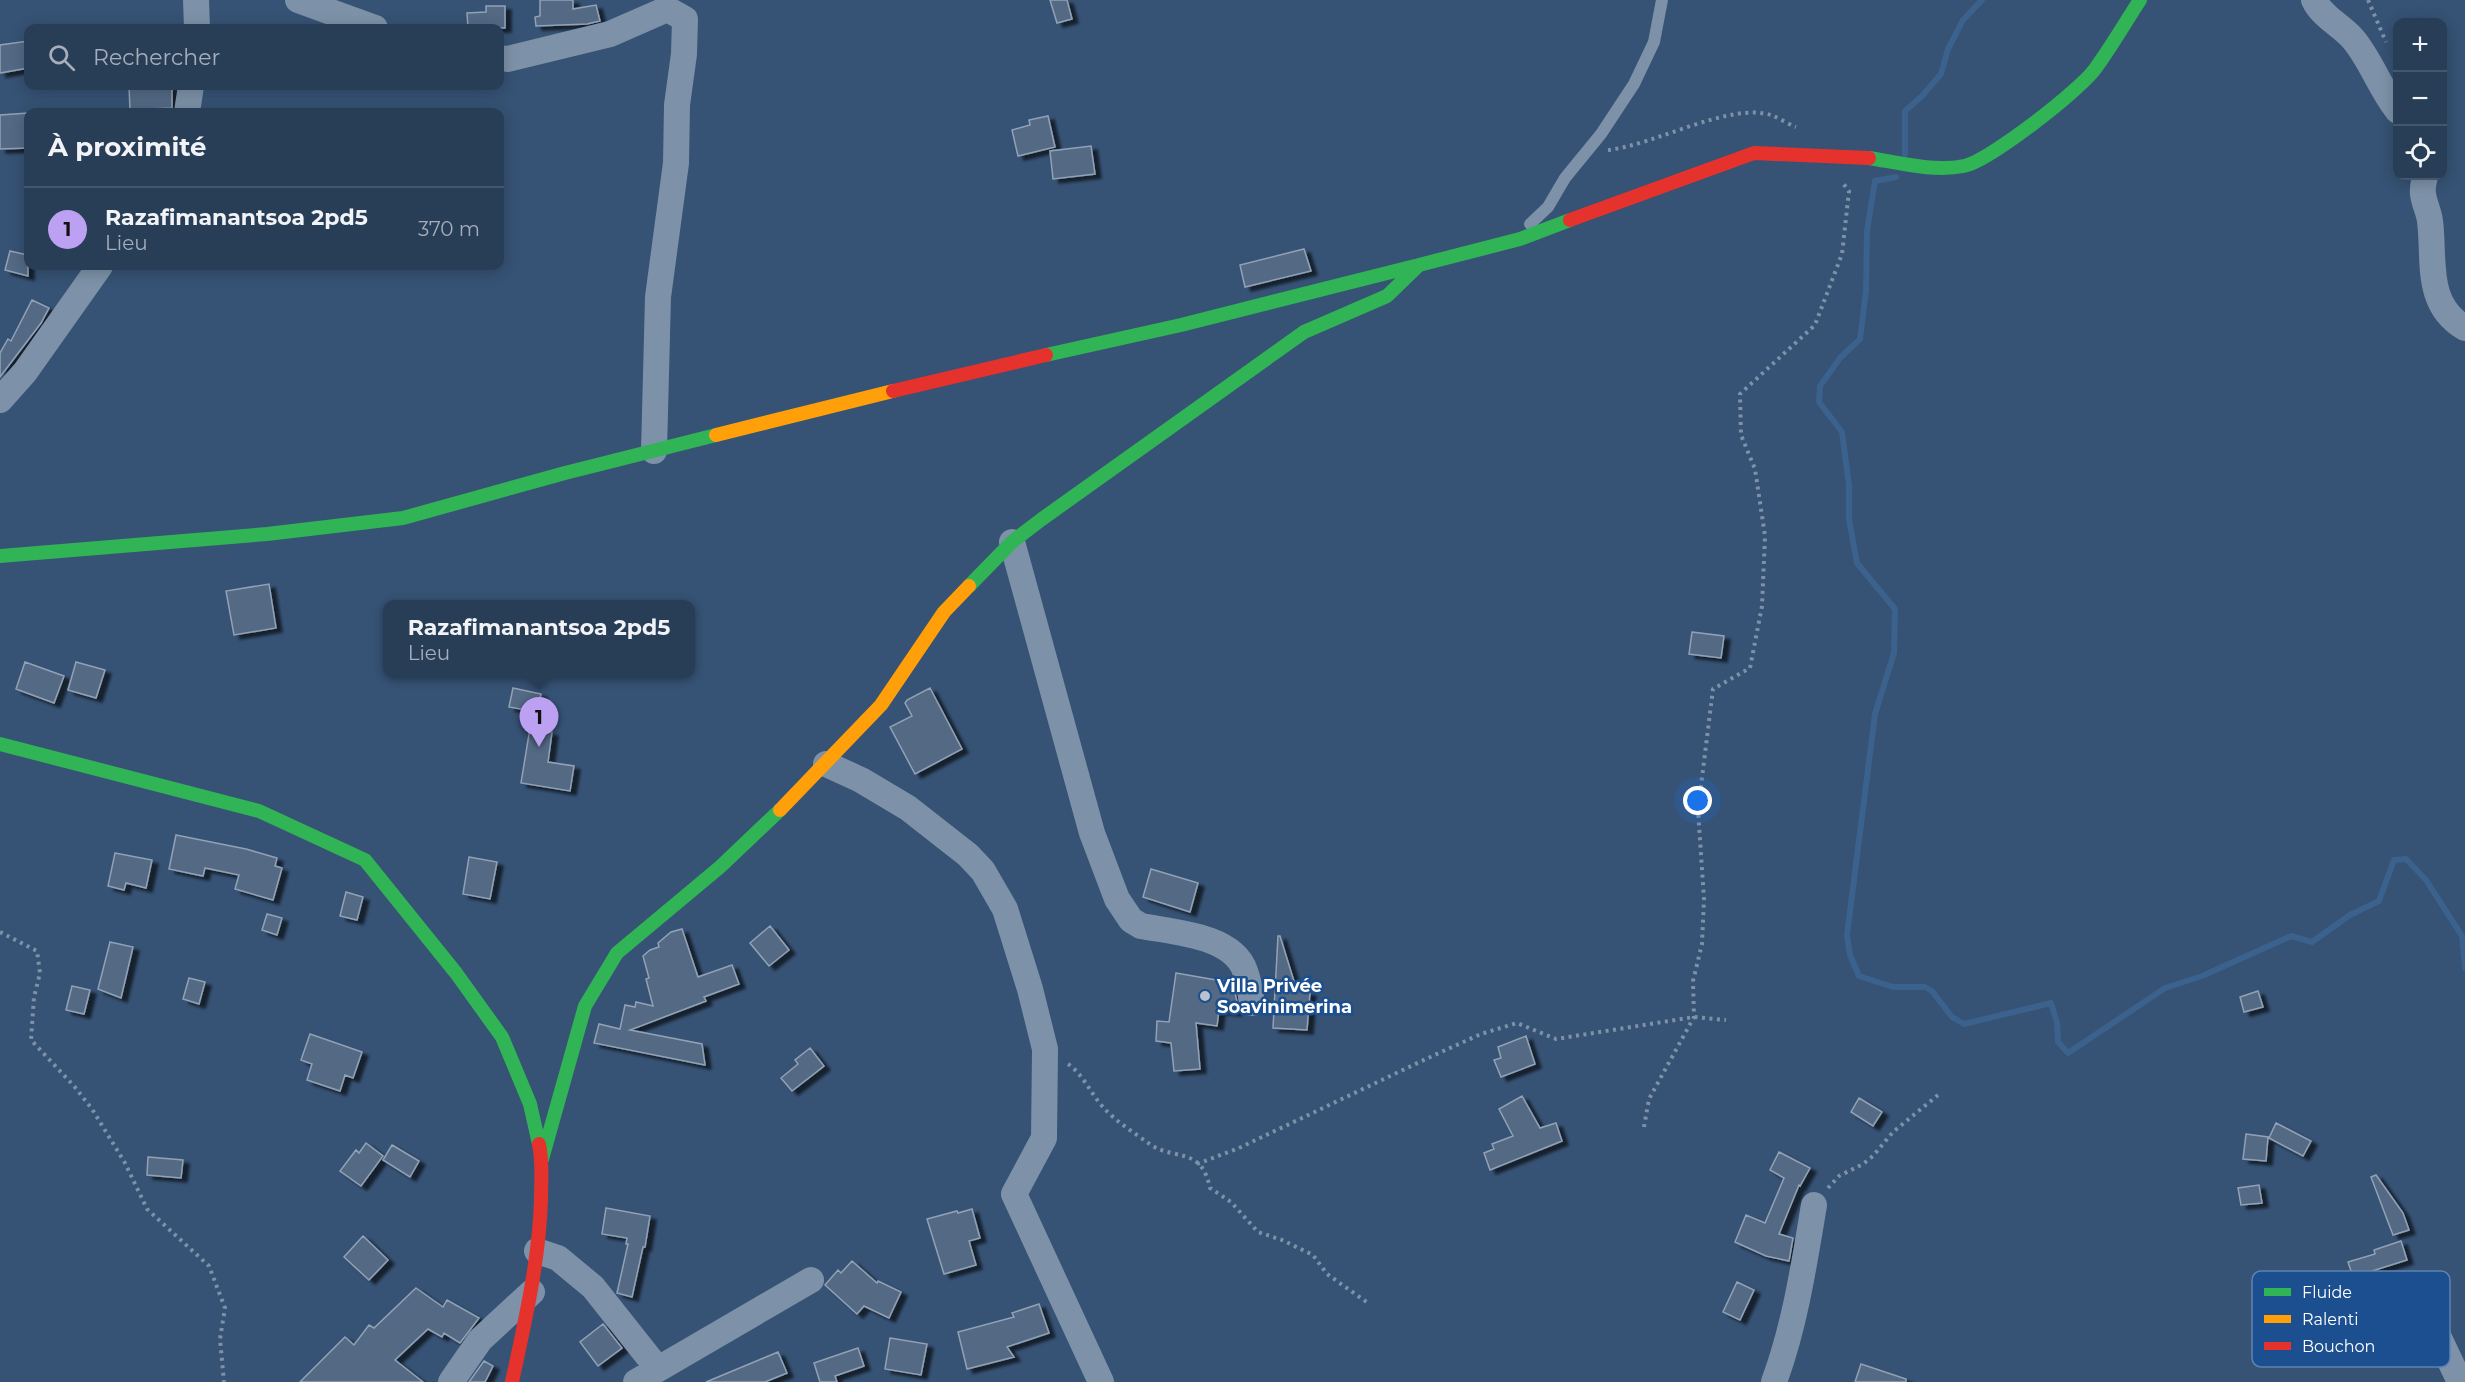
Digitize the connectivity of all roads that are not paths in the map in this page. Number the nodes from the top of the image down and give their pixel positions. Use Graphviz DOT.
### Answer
graph roads {
  1 [pos="196,0"];
  2 [pos="298,0"];
  3 [pos="1662,0"];
  4 [pos="2140,0"];
  5 [pos="2314,0"];
  6 [pos="197,24"];
  7 [pos="364,24"];
  8 [pos="504,59"];
  9 [pos="190,90"];
  10 [pos="2393,105"];
  11 [pos="188,108"];
  12 [pos="2424,180"];
  13 [pos="1512,241"];
  14 [pos="1419,265"];
  15 [pos="97,270"];
  16 [pos="2465,328"];
  17 [pos="0,400"];
  18 [pos="654,451"];
  19 [pos="1012,542"];
  20 [pos="0,556"];
  21 [pos="0,744"];
  22 [pos="826,764"];
  23 [pos="1252,1003"];
  24 [pos="542,1159"];
  25 [pos="1814,1205"];
  26 [pos="537,1251"];
  27 [pos="811,1280"];
  28 [pos="532,1292"];
  29 [pos="2450,1361"];
  30 [pos="647,1376"];
  31 [pos="452,1382"];
  32 [pos="512,1382"];
  33 [pos="1101,1382"];
  34 [pos="1774,1382"];
  35 [pos="2460,1382"];
  1 -- 6 [label="street"];
  2 -- 7 [label="street"];
  3 -- 13 [label="lane"];
  4 -- 13 [label="street"];
  5 -- 10 [label="street"];
  8 -- 18 [label="street"];
  9 -- 11 [label="street"];
  12 -- 16 [label="street"];
  13 -- 14 [label="street"];
  14 -- 18 [label="street"];
  14 -- 19 [label="street"];
  15 -- 17 [label="street"];
  18 -- 20 [label="street"];
  19 -- 22 [label="street"];
  19 -- 23 [label="street"];
  21 -- 24 [label="street"];
  22 -- 24 [label="street"];
  22 -- 33 [label="street"];
  24 -- 26 [label="street"];
  25 -- 34 [label="street"];
  26 -- 28 [label="street"];
  26 -- 30 [label="street"];
  27 -- 30 [label="street"];
  28 -- 31 [label="street"];
  28 -- 32 [label="street"];
  29 -- 35 [label="street"];
}
